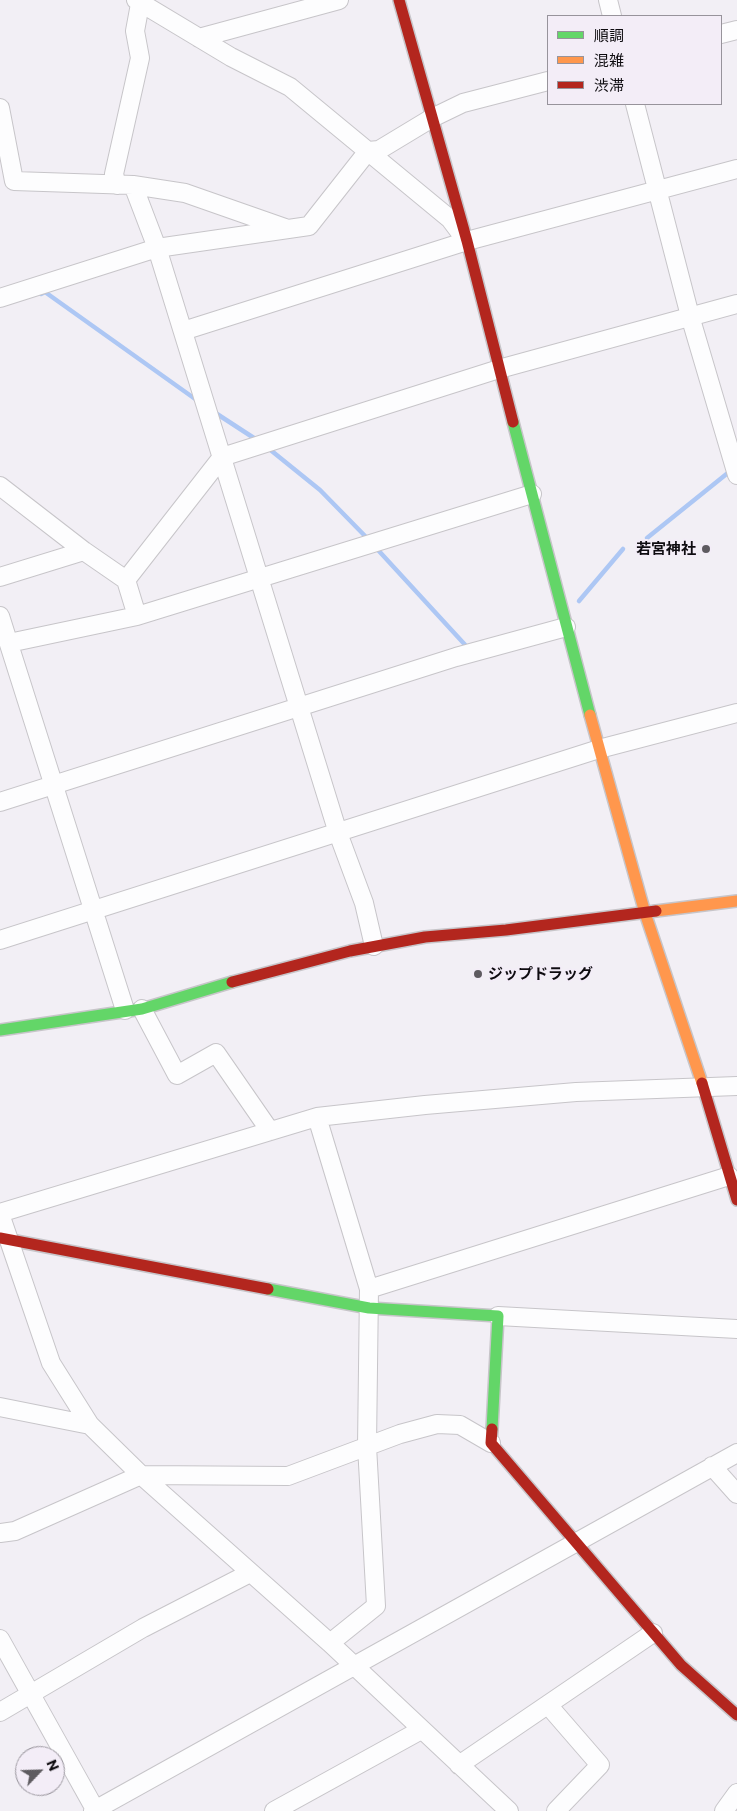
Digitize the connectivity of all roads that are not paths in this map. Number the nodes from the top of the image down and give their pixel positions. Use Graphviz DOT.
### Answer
graph roads {
  1 [pos="339,0"];
  2 [pos="399,0"];
  3 [pos="608,0"];
  4 [pos="138,2"];
  5 [pos="612,15"];
  6 [pos="737,30"];
  7 [pos="722,34"];
  8 [pos="199,38"];
  9 [pos="547,81"];
  10 [pos="635,105"];
  11 [pos="1,117"];
  12 [pos="432,118"];
  13 [pos="368,151"];
  14 [pos="737,169"];
  15 [pos="125,185"];
  16 [pos="658,190"];
  17 [pos="288,229"];
  18 [pos="467,241"];
  19 [pos="157,248"];
  20 [pos="0,298"];
  21 [pos="737,304"];
  22 [pos="690,316"];
  23 [pos="183,331"];
  24 [pos="499,369"];
  25 [pos="222,457"];
  26 [pos="737,475"];
  27 [pos="0,486"];
  28 [pos="532,494"];
  29 [pos="84,551"];
  30 [pos="0,578"];
  31 [pos="259,579"];
  32 [pos="126,580"];
  33 [pos="0,616"];
  34 [pos="137,616"];
  35 [pos="566,627"];
  36 [pos="8,643"];
  37 [pos="299,708"];
  38 [pos="737,713"];
  39 [pos="599,749"];
  40 [pos="54,786"];
  41 [pos="0,802"];
  42 [pos="338,833"];
  43 [pos="737,901"];
  44 [pos="93,909"];
  45 [pos="645,913"];
  46 [pos="0,940"];
  47 [pos="374,946"];
  48 [pos="134,1009"];
  49 [pos="0,1030"];
  50 [pos="737,1086"];
  51 [pos="703,1087"];
  52 [pos="317,1117"];
  53 [pos="270,1131"];
  54 [pos="729,1176"];
  55 [pos="737,1200"];
  56 [pos="0,1214"];
  57 [pos="5,1239"];
  58 [pos="369,1289"];
  59 [pos="369,1308"];
  60 [pos="498,1316"];
  61 [pos="737,1329"];
  62 [pos="0,1407"];
  63 [pos="90,1424"];
  64 [pos="491,1443"];
  65 [pos="367,1446"];
  66 [pos="737,1452"];
  67 [pos="712,1466"];
  68 [pos="141,1475"];
  69 [pos="737,1494"];
  70 [pos="0,1533"];
  71 [pos="575,1543"];
  72 [pos="250,1573"];
  73 [pos="652,1634"];
  74 [pos="0,1639"];
  75 [pos="330,1643"];
  76 [pos="354,1668"];
  77 [pos="32,1694"];
  78 [pos="548,1705"];
  79 [pos="0,1712"];
  80 [pos="737,1715"];
  81 [pos="421,1730"];
  82 [pos="459,1765"];
  83 [pos="737,1793"];
  84 [pos="95,1811"];
  85 [pos="274,1811"];
  86 [pos="509,1811"];
  87 [pos="556,1811"];
  88 [pos="724,1811"];
  1 -- 8 [label="street"];
  2 -- 12 [label="street"];
  3 -- 5 [label="street"];
  4 -- 8 [label="street"];
  4 -- 15 [label="street"];
  6 -- 7 [label="street"];
  8 -- 13 [label="street"];
  9 -- 12 [label="street"];
  10 -- 16 [label="street"];
  11 -- 15 [label="street"];
  12 -- 13 [label="street"];
  12 -- 18 [label="street"];
  13 -- 17 [label="street"];
  13 -- 18 [label="street"];
  14 -- 16 [label="street"];
  15 -- 17 [label="street"];
  15 -- 19 [label="street"];
  16 -- 18 [label="street"];
  16 -- 22 [label="street"];
  17 -- 19 [label="street"];
  18 -- 23 [label="street"];
  18 -- 24 [label="street"];
  19 -- 20 [label="street"];
  19 -- 23 [label="street"];
  21 -- 22 [label="street"];
  22 -- 24 [label="street"];
  22 -- 26 [label="street"];
  23 -- 25 [label="street"];
  24 -- 25 [label="street"];
  24 -- 28 [label="street"];
  25 -- 31 [label="street"];
  25 -- 32 [label="street"];
  27 -- 29 [label="street"];
  28 -- 31 [label="street"];
  28 -- 35 [label="street"];
  29 -- 30 [label="street"];
  29 -- 32 [label="street"];
  31 -- 34 [label="street"];
  31 -- 37 [label="street"];
  32 -- 34 [label="street"];
  33 -- 36 [label="street"];
  34 -- 36 [label="street"];
  35 -- 37 [label="street"];
  35 -- 39 [label="street"];
  36 -- 40 [label="street"];
  37 -- 40 [label="street"];
  37 -- 42 [label="street"];
  38 -- 39 [label="street"];
  39 -- 42 [label="street"];
  39 -- 45 [label="street"];
  40 -- 41 [label="street"];
  40 -- 44 [label="street"];
  42 -- 44 [label="street"];
  42 -- 47 [label="street"];
  43 -- 45 [label="street"];
  44 -- 46 [label="street"];
  44 -- 48 [label="street"];
  45 -- 47 [label="street"];
  45 -- 51 [label="street"];
  47 -- 48 [label="street"];
  48 -- 49 [label="street"];
  48 -- 53 [label="street"];
  50 -- 51 [label="street"];
  51 -- 52 [label="street"];
  51 -- 54 [label="street"];
  52 -- 53 [label="street"];
  52 -- 58 [label="street"];
  53 -- 56 [label="street"];
  54 -- 55 [label="street"];
  54 -- 58 [label="street"];
  56 -- 57 [label="street"];
  57 -- 59 [label="street"];
  57 -- 63 [label="street"];
  58 -- 59 [label="street"];
  59 -- 60 [label="street"];
  59 -- 65 [label="street"];
  60 -- 61 [label="street"];
  60 -- 64 [label="street"];
  62 -- 63 [label="street"];
  63 -- 68 [label="street"];
  64 -- 65 [label="street"];
  64 -- 71 [label="street"];
  65 -- 68 [label="street"];
  65 -- 75 [label="street"];
  66 -- 67 [label="street"];
  67 -- 69 [label="street"];
  67 -- 71 [label="street"];
  68 -- 70 [label="street"];
  68 -- 72 [label="street"];
  71 -- 73 [label="street"];
  71 -- 76 [label="street"];
  72 -- 75 [label="street"];
  72 -- 77 [label="street"];
  73 -- 78 [label="street"];
  73 -- 80 [label="street"];
  74 -- 77 [label="street"];
  75 -- 76 [label="street"];
  76 -- 81 [label="street"];
  76 -- 84 [label="street"];
  77 -- 79 [label="street"];
  77 -- 84 [label="street"];
  78 -- 82 [label="street"];
  78 -- 87 [label="street"];
  81 -- 82 [label="street"];
  81 -- 85 [label="street"];
  82 -- 86 [label="street"];
  83 -- 88 [label="street"];
}
